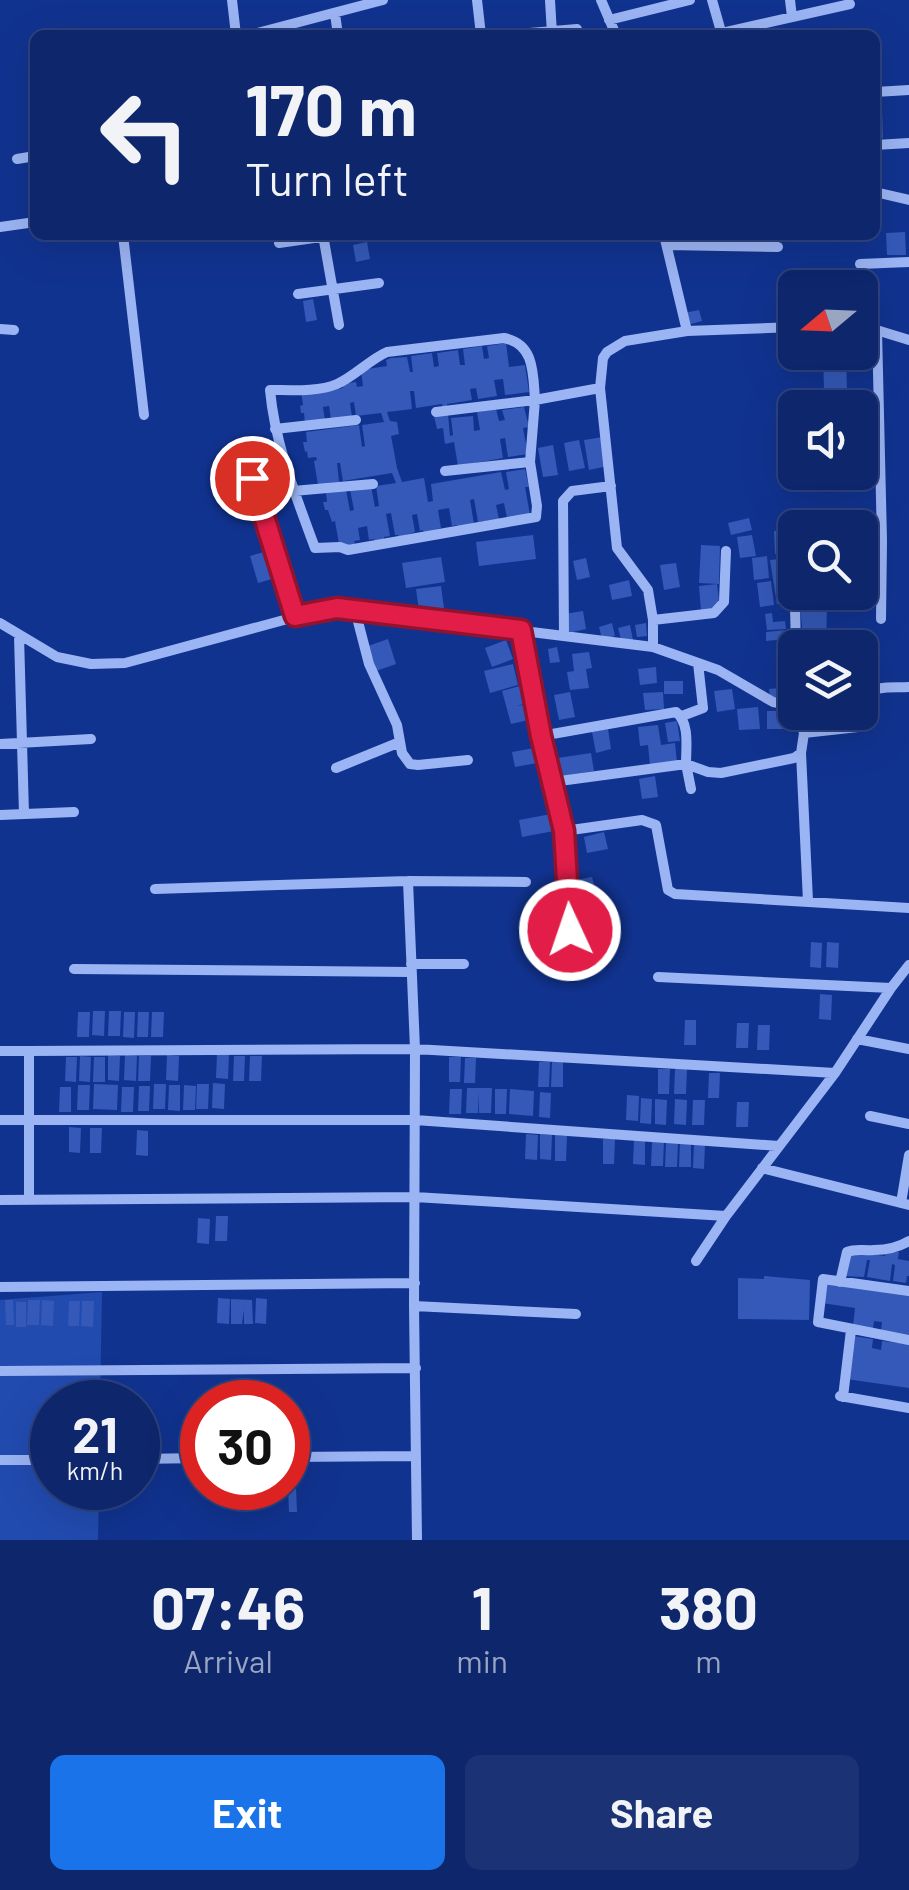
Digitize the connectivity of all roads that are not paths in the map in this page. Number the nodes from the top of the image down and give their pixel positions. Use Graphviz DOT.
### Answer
graph roads {
  1 [pos="232,0"];
  2 [pos="383,0"];
  3 [pos="477,0"];
  4 [pos="550,0"];
  5 [pos="601,0"];
  6 [pos="690,0"];
  7 [pos="712,0"];
  8 [pos="790,0"];
  9 [pos="850,4"];
  10 [pos="334,14"];
  11 [pos="792,17"];
  12 [pos="610,20"];
  13 [pos="235,30"];
  14 [pos="270,30"];
  15 [pos="337,30"];
  16 [pos="480,30"];
  17 [pos="552,30"];
  18 [pos="614,30"];
  19 [pos="721,30"];
  20 [pos="738,30"];
  21 [pos="909,90"];
  22 [pos="880,92"];
  23 [pos="909,143"];
  24 [pos="880,144"];
  25 [pos="30,157"];
  26 [pos="17,159"];
  27 [pos="880,193"];
  28 [pos="909,200"];
  29 [pos="30,223"];
  30 [pos="0,228"];
  31 [pos="123,240"];
  32 [pos="301,240"];
  33 [pos="324,240"];
  34 [pos="665,240"];
  35 [pos="279,244"];
  36 [pos="778,247"];
  37 [pos="909,262"];
  38 [pos="860,264"];
  39 [pos="378,283"];
  40 [pos="332,289"];
  41 [pos="298,294"];
  42 [pos="339,324"];
  43 [pos="778,328"];
  44 [pos="0,329"];
  45 [pos="14,330"];
  46 [pos="878,330"];
  47 [pos="687,331"];
  48 [pos="909,340"];
  49 [pos="877,370"];
  50 [pos="600,388"];
  51 [pos="535,400"];
  52 [pos="436,412"];
  53 [pos="144,415"];
  54 [pos="356,420"];
  55 [pos="275,430"];
  56 [pos="530,462"];
  57 [pos="445,471"];
  58 [pos="252,478"];
  59 [pos="373,484"];
  60 [pos="611,486"];
  61 [pos="294,490"];
  62 [pos="726,551"];
  63 [pos="356,610"];
  64 [pos="295,616"];
  65 [pos="881,619"];
  66 [pos="653,620"];
  67 [pos="0,624"];
  68 [pos="521,630"];
  69 [pos="564,635"];
  70 [pos="19,636"];
  71 [pos="652,646"];
  72 [pos="698,663"];
  73 [pos="909,687"];
  74 [pos="778,703"];
  75 [pos="682,716"];
  76 [pos="804,732"];
  77 [pos="541,736"];
  78 [pos="91,739"];
  79 [pos="400,742"];
  80 [pos="20,743"];
  81 [pos="0,744"];
  82 [pos="801,753"];
  83 [pos="468,760"];
  84 [pos="686,764"];
  85 [pos="336,768"];
  86 [pos="552,782"];
  87 [pos="690,789"];
  88 [pos="74,812"];
  89 [pos="0,814"];
  90 [pos="24,814"];
  91 [pos="564,831"];
  92 [pos="408,882"];
  93 [pos="526,882"];
  94 [pos="154,889"];
  95 [pos="808,900"];
  96 [pos="909,908"];
  97 [pos="570,930"];
  98 [pos="464,964"];
  99 [pos="411,968"];
  100 [pos="74,969"];
  101 [pos="908,969"];
  102 [pos="658,977"];
  103 [pos="891,988"];
  104 [pos="857,1040"];
  105 [pos="909,1049"];
  106 [pos="28,1050"];
  107 [pos="415,1050"];
  108 [pos="0,1051"];
  109 [pos="835,1073"];
  110 [pos="870,1116"];
  111 [pos="0,1120"];
  112 [pos="28,1120"];
  113 [pos="414,1120"];
  114 [pos="909,1124"];
  115 [pos="780,1146"];
  116 [pos="909,1155"];
  117 [pos="762,1168"];
  118 [pos="415,1197"];
  119 [pos="28,1199"];
  120 [pos="0,1200"];
  121 [pos="905,1204"];
  122 [pos="726,1216"];
  123 [pos="909,1241"];
  124 [pos="696,1261"];
  125 [pos="415,1282"];
  126 [pos="840,1282"];
  127 [pos="0,1286"];
  128 [pos="909,1291"];
  129 [pos="414,1306"];
  130 [pos="576,1314"];
  131 [pos="850,1330"];
  132 [pos="909,1340"];
  133 [pos="416,1368"];
  134 [pos="0,1371"];
  135 [pos="909,1408"];
  136 [pos="416,1456"];
  137 [pos="310,1457"];
  138 [pos="0,1460"];
  139 [pos="30,1460"];
  140 [pos="417,1540"];
  1 -- 13 [label="street"];
  2 -- 10 [label="street"];
  3 -- 16 [label="street"];
  4 -- 17 [label="street"];
  5 -- 12 [label="street"];
  6 -- 12 [label="street"];
  7 -- 19 [label="street"];
  8 -- 11 [label="street"];
  9 -- 11 [label="street"];
  10 -- 14 [label="street"];
  10 -- 15 [label="street"];
  11 -- 20 [label="street"];
  12 -- 18 [label="street"];
  21 -- 22 [label="street"];
  23 -- 24 [label="street"];
  25 -- 26 [label="street"];
  27 -- 28 [label="street"];
  29 -- 30 [label="street"];
  31 -- 53 [label="street"];
  32 -- 35 [label="street"];
  33 -- 40 [label="street"];
  34 -- 36 [label="street"];
  34 -- 47 [label="street"];
  37 -- 38 [label="street"];
  39 -- 40 [label="street"];
  40 -- 41 [label="street"];
  40 -- 42 [label="street"];
  43 -- 47 [label="street"];
  44 -- 45 [label="street"];
  46 -- 48 [label="street"];
  47 -- 50 [label="street"];
  49 -- 65 [label="street"];
  50 -- 51 [label="street"];
  50 -- 60 [label="street"];
  51 -- 52 [label="street"];
  51 -- 55 [label="street"];
  51 -- 56 [label="street"];
  54 -- 55 [label="street"];
  55 -- 61 [label="street"];
  56 -- 57 [label="street"];
  56 -- 61 [label="street"];
  58 -- 64 [label="street"];
  59 -- 61 [label="street"];
  60 -- 66 [label="street"];
  60 -- 69 [label="street"];
  62 -- 66 [label="street"];
  63 -- 64 [label="street"];
  63 -- 68 [label="street"];
  63 -- 79 [label="street"];
  64 -- 70 [label="street"];
  66 -- 71 [label="street"];
  67 -- 70 [label="street"];
  68 -- 69 [label="street"];
  68 -- 77 [label="street"];
  69 -- 71 [label="street"];
  70 -- 80 [label="street"];
  71 -- 72 [label="street"];
  72 -- 74 [label="street"];
  72 -- 75 [label="street"];
  73 -- 76 [label="street"];
  75 -- 77 [label="street"];
  75 -- 84 [label="street"];
  76 -- 82 [label="street"];
  77 -- 86 [label="street"];
  78 -- 80 [label="street"];
  79 -- 83 [label="street"];
  79 -- 85 [label="street"];
  80 -- 81 [label="street"];
  80 -- 90 [label="street"];
  82 -- 84 [label="street"];
  82 -- 95 [label="street"];
  84 -- 86 [label="street"];
  84 -- 87 [label="street"];
  86 -- 91 [label="street"];
  88 -- 90 [label="street"];
  89 -- 90 [label="street"];
  91 -- 95 [label="street"];
  91 -- 97 [label="street"];
  92 -- 93 [label="street"];
  92 -- 94 [label="street"];
  92 -- 99 [label="street"];
  95 -- 96 [label="street"];
  98 -- 99 [label="street"];
  99 -- 100 [label="street"];
  99 -- 107 [label="street"];
  101 -- 103 [label="street"];
  102 -- 103 [label="street"];
  103 -- 104 [label="street"];
  104 -- 105 [label="street"];
  104 -- 109 [label="street"];
  106 -- 107 [label="street"];
  106 -- 108 [label="street"];
  106 -- 112 [label="street"];
  107 -- 109 [label="street"];
  107 -- 113 [label="street"];
  109 -- 115 [label="street"];
  110 -- 114 [label="street"];
  111 -- 112 [label="street"];
  112 -- 113 [label="street"];
  112 -- 119 [label="street"];
  113 -- 115 [label="street"];
  113 -- 118 [label="street"];
  115 -- 117 [label="street"];
  116 -- 121 [label="street"];
  117 -- 121 [label="street"];
  117 -- 122 [label="street"];
  118 -- 119 [label="street"];
  118 -- 122 [label="street"];
  118 -- 125 [label="street"];
  119 -- 120 [label="street"];
  122 -- 124 [label="street"];
  123 -- 126 [label="street"];
  125 -- 127 [label="street"];
  125 -- 129 [label="street"];
  126 -- 128 [label="street"];
  126 -- 131 [label="street"];
  129 -- 130 [label="street"];
  129 -- 133 [label="street"];
  131 -- 132 [label="street"];
  131 -- 135 [label="street"];
  133 -- 134 [label="street"];
  133 -- 136 [label="street"];
  136 -- 137 [label="street"];
  136 -- 140 [label="street"];
  138 -- 139 [label="street"];
}
